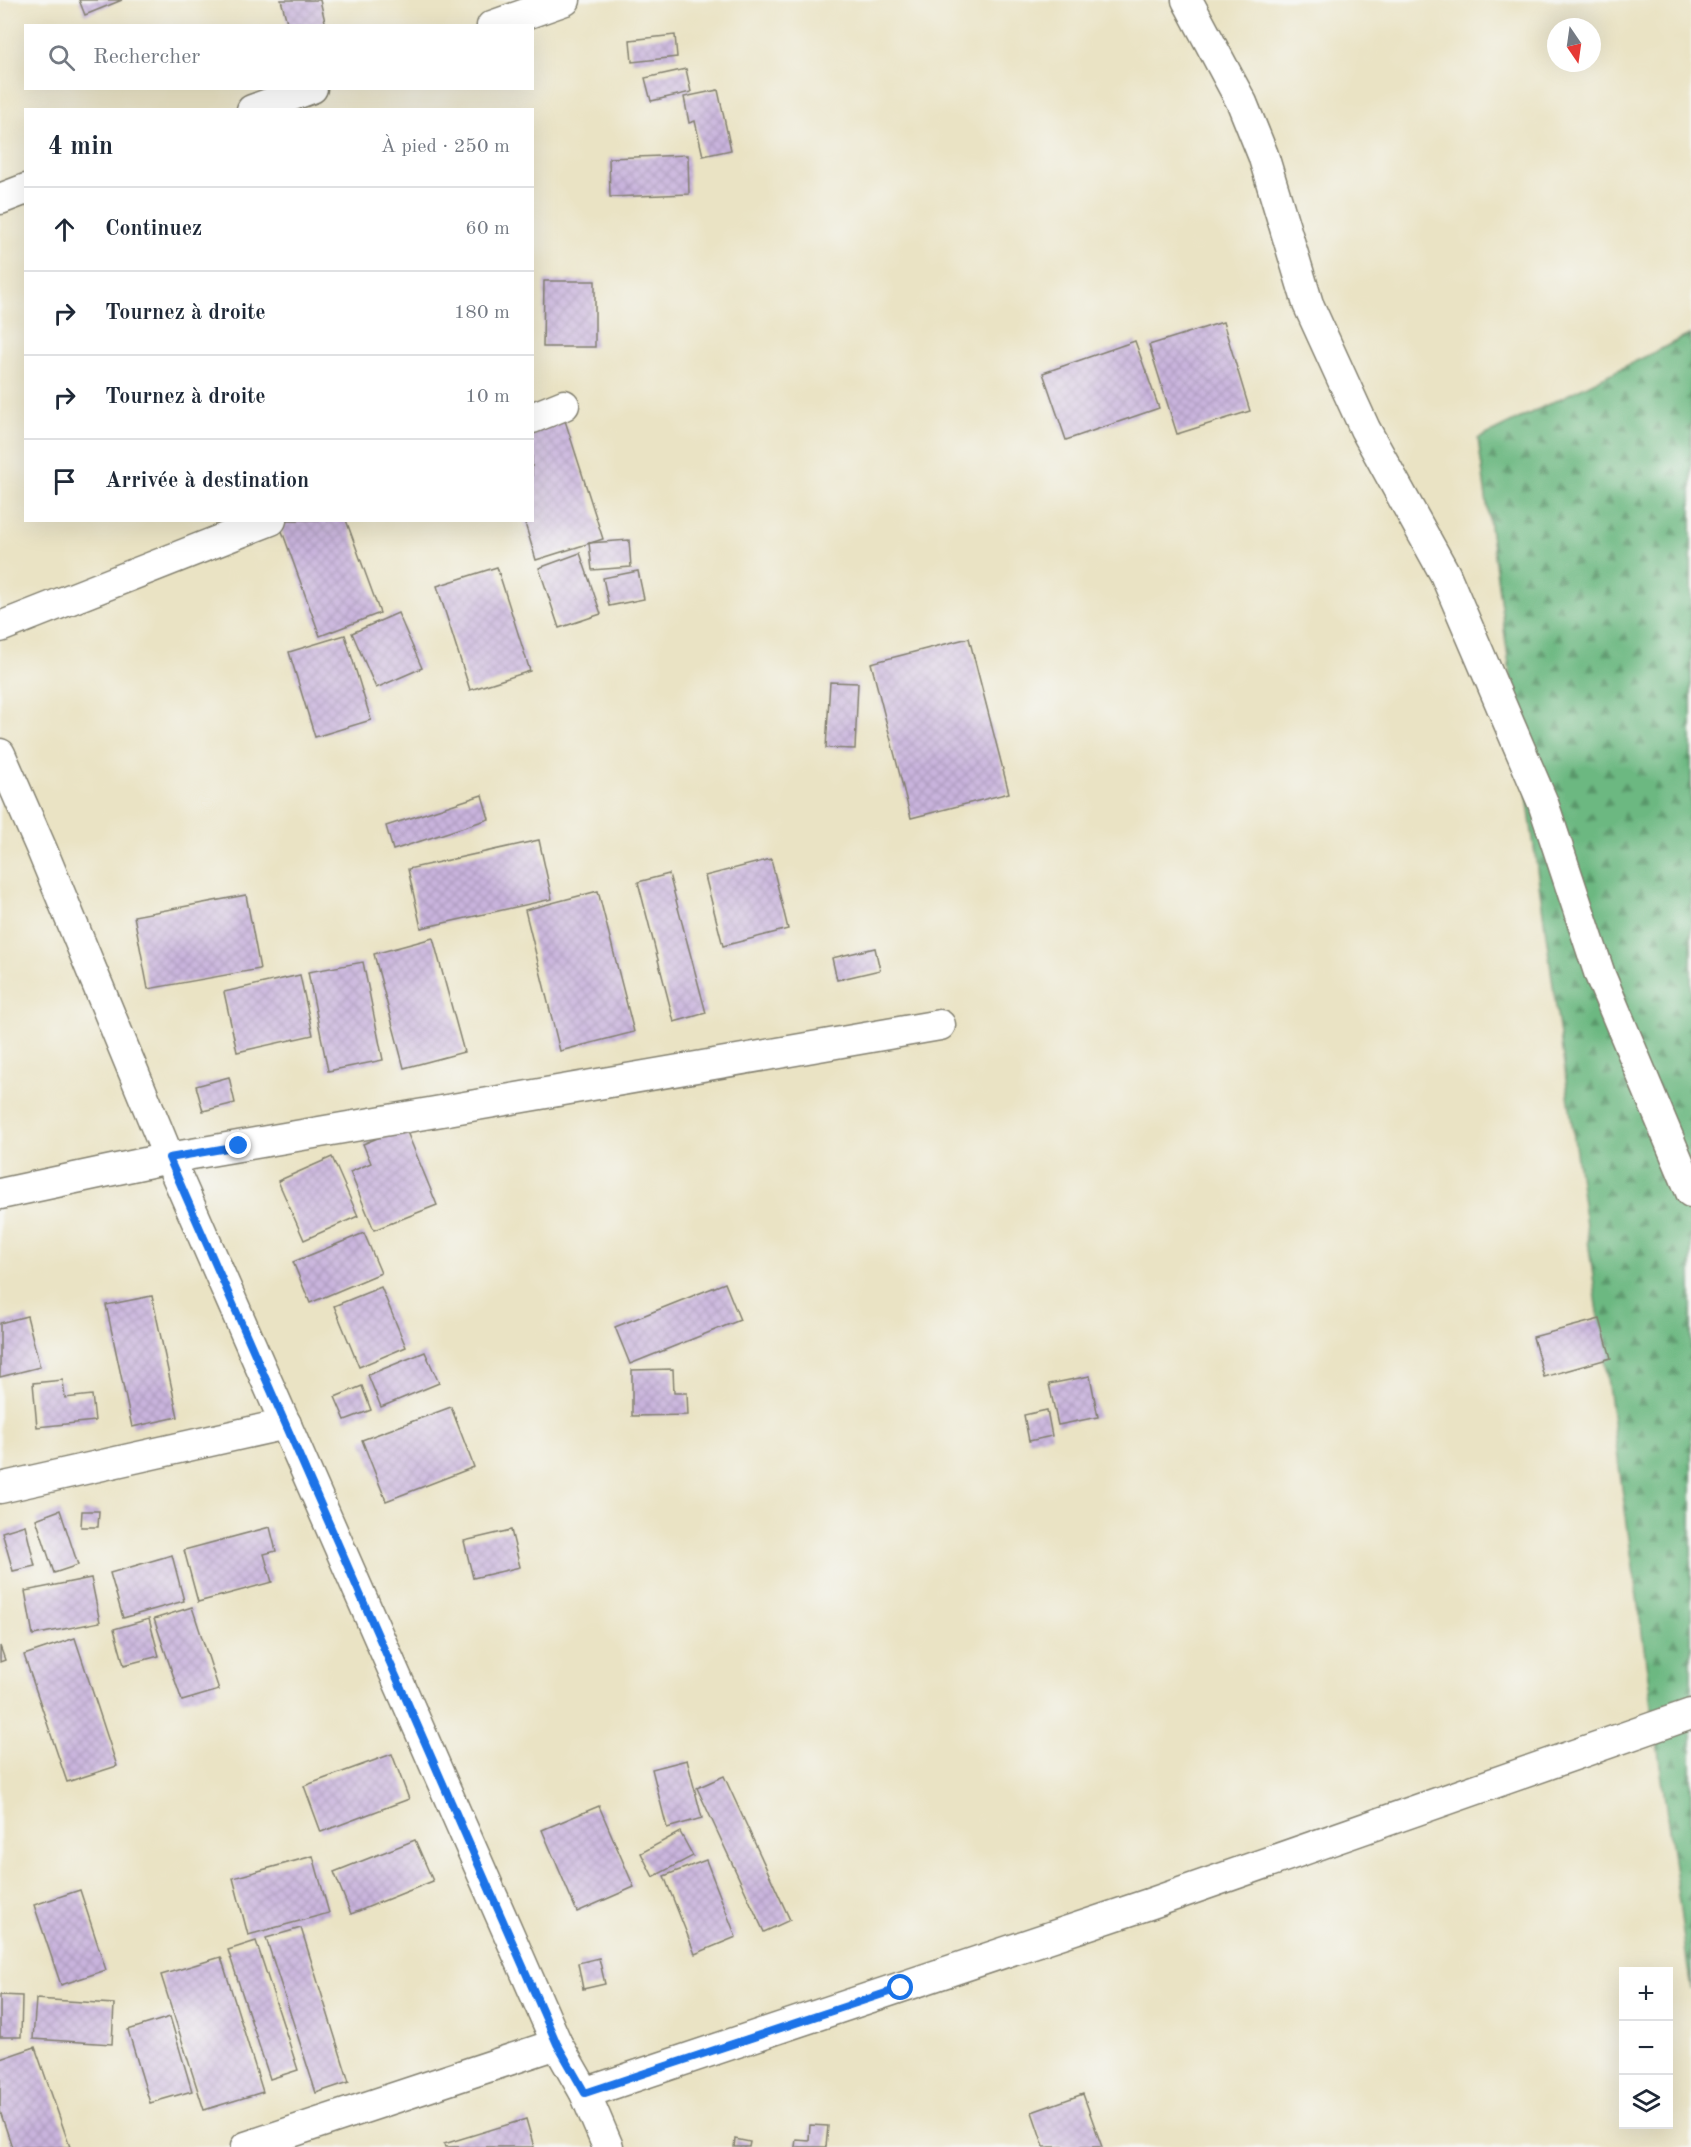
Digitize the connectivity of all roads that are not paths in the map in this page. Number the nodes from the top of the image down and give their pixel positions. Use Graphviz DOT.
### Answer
graph roads {
  1 [pos="565,0"];
  2 [pos="1187,0"];
  3 [pos="498,24"];
  4 [pos="307,90"];
  5 [pos="257,108"];
  6 [pos="24,190"];
  7 [pos="0,199"];
  8 [pos="564,405"];
  9 [pos="534,417"];
  10 [pos="266,522"];
  11 [pos="0,627"];
  12 [pos="0,754"];
  13 [pos="940,1025"];
  14 [pos="169,1158"];
  15 [pos="1691,1192"];
  16 [pos="0,1194"];
  17 [pos="286,1424"];
  18 [pos="0,1488"];
  19 [pos="1691,1714"];
  20 [pos="557,2044"];
  21 [pos="585,2093"];
  22 [pos="246,2147"];
  23 [pos="608,2147"];
  1 -- 3 [label="street"];
  2 -- 15 [label="street"];
  4 -- 5 [label="street"];
  6 -- 7 [label="street"];
  8 -- 9 [label="street"];
  10 -- 11 [label="street"];
  12 -- 14 [label="street"];
  13 -- 14 [label="street"];
  14 -- 16 [label="street"];
  14 -- 17 [label="street"];
  17 -- 18 [label="street"];
  17 -- 20 [label="street"];
  19 -- 21 [label="street"];
  20 -- 21 [label="street"];
  20 -- 22 [label="street"];
  21 -- 23 [label="street"];
}
